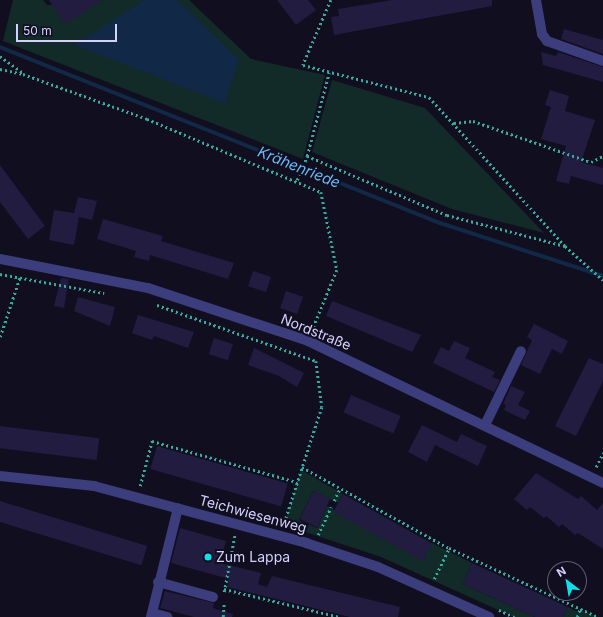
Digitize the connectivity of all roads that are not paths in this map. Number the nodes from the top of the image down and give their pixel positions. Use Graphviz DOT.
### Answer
graph roads {
  1 [pos="536,0"];
  2 [pos="603,61"];
  3 [pos="0,259"];
  4 [pos="521,351"];
  5 [pos="486,425"];
  6 [pos="0,476"];
  7 [pos="603,483"];
  8 [pos="178,508"];
  9 [pos="158,582"];
  10 [pos="213,597"];
  11 [pos="152,615"];
  12 [pos="167,617"];
  13 [pos="489,617"];
  1 -- 2 [label="street"];
  3 -- 5 [label="street, Nordstraße"];
  4 -- 5 [label="street"];
  5 -- 7 [label="street, Nordstraße"];
  6 -- 8 [label="street, Teichwiesenweg"];
  8 -- 9 [label="street"];
  8 -- 13 [label="street, Teichwiesenweg"];
  9 -- 10 [label="street"];
  9 -- 11 [label="street"];
  11 -- 12 [label="street"];
}
